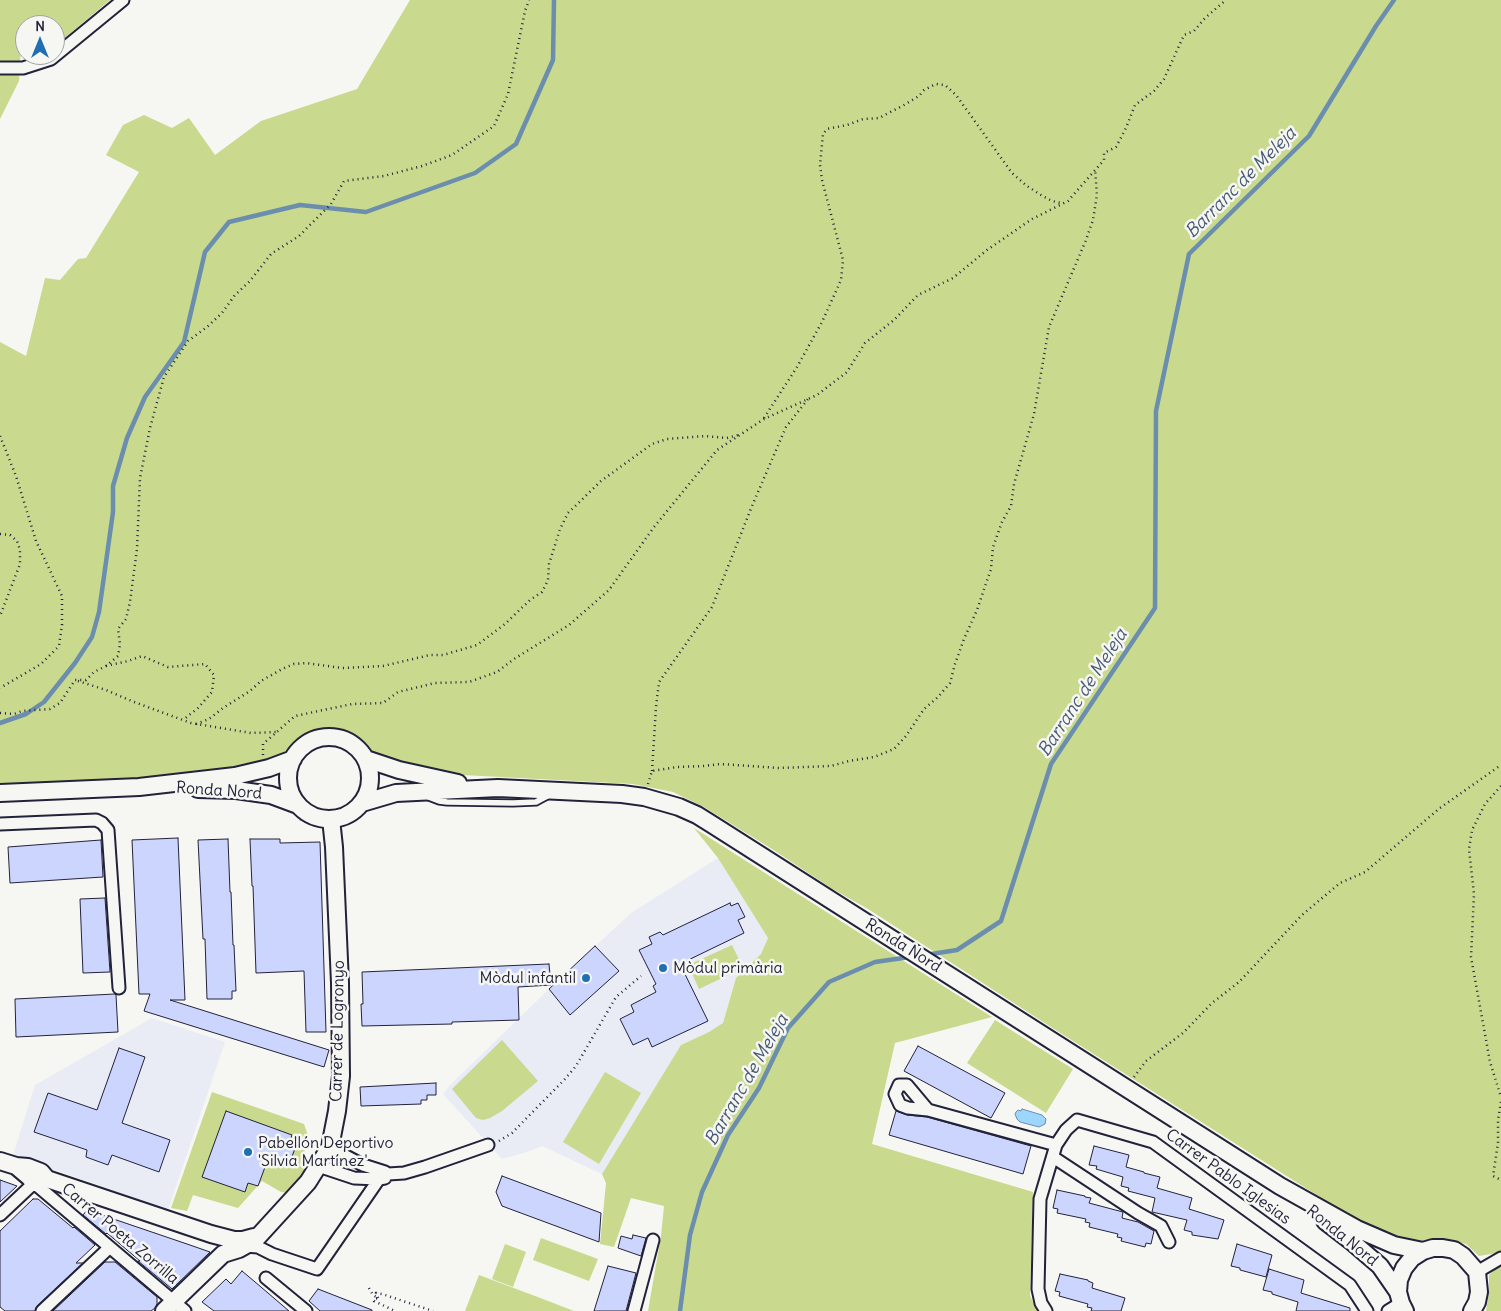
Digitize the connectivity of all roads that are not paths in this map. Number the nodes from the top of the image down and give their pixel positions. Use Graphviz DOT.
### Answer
graph roads {
  1 [pos="122,0"];
  2 [pos="0,68"];
  3 [pos="293,759"];
  4 [pos="366,759"];
  5 [pos="139,787"];
  6 [pos="498,788"];
  7 [pos="554,791"];
  8 [pos="412,792"];
  9 [pos="0,794"];
  10 [pos="362,803"];
  11 [pos="296,810"];
  12 [pos="0,824"];
  13 [pos="326,825"];
  14 [pos="119,988"];
  15 [pos="928,1110"];
  16 [pos="333,1134"];
  17 [pos="488,1145"];
  18 [pos="1056,1145"];
  19 [pos="342,1154"];
  20 [pos="1053,1157"];
  21 [pos="0,1161"];
  22 [pos="322,1161"];
  23 [pos="383,1177"];
  24 [pos="40,1181"];
  25 [pos="1280,1186"];
  26 [pos="0,1215"];
  27 [pos="215,1235"];
  28 [pos="258,1235"];
  29 [pos="653,1240"];
  30 [pos="1169,1242"];
  31 [pos="245,1246"];
  32 [pos="109,1248"];
  33 [pos="1423,1251"];
  34 [pos="223,1254"];
  35 [pos="1501,1258"];
  36 [pos="1477,1272"];
  37 [pos="266,1278"];
  38 [pos="1398,1304"];
  39 [pos="174,1308"];
  40 [pos="1476,1308"];
  41 [pos="42,1311"];
  42 [pos="306,1311"];
  43 [pos="634,1311"];
  44 [pos="1046,1311"];
  45 [pos="1367,1311"];
  1 -- 2 [label="street"];
  3 -- 4 [label="main road"];
  3 -- 5 [label="main road, Ronda Nord"];
  3 -- 11 [label="main road"];
  4 -- 6 [label="main road, Ronda Nord"];
  4 -- 10 [label="main road"];
  5 -- 9 [label="main road, Ronda Nord"];
  5 -- 11 [label="main road, Ronda Nord"];
  6 -- 7 [label="main road, Ronda Nord"];
  6 -- 8 [label="main road, Ronda Nord"];
  7 -- 8 [label="lane"];
  7 -- 25 [label="main road, Ronda Nord"];
  8 -- 10 [label="main road, Ronda Nord"];
  10 -- 13 [label="main road"];
  11 -- 13 [label="main road"];
  12 -- 14 [label="street"];
  13 -- 16 [label="main road, Carrer de Logronyo"];
  15 -- 18 [label="street"];
  16 -- 19 [label="street"];
  16 -- 22 [label="main road, Carrer de Logronyo"];
  17 -- 23 [label="street"];
  18 -- 20 [label="street"];
  18 -- 45 [label="street, Carrer Pablo Iglesias"];
  19 -- 22 [label="street"];
  19 -- 23 [label="street"];
  20 -- 30 [label="street"];
  20 -- 44 [label="street"];
  21 -- 24 [label="main road"];
  22 -- 23 [label="street"];
  22 -- 28 [label="main road, Carrer de Logronyo"];
  23 -- 31 [label="street"];
  24 -- 26 [label="street"];
  24 -- 27 [label="main road"];
  24 -- 32 [label="street, Carrer Poeta Zorrilla"];
  25 -- 33 [label="main road, Ronda Nord"];
  25 -- 38 [label="main road, Ronda Nord"];
  27 -- 28 [label="main road"];
  27 -- 34 [label="main road"];
  28 -- 31 [label="main road, Carrer de Logronyo"];
  29 -- 43 [label="street"];
  31 -- 34 [label="main road, Carrer de Logronyo"];
  32 -- 39 [label="street, Carrer Poeta Zorrilla"];
  32 -- 41 [label="street"];
  33 -- 36 [label="main road, Ronda Nord"];
  33 -- 38 [label="main road"];
  34 -- 39 [label="main road"];
  35 -- 36 [label="street"];
  36 -- 40 [label="main road"];
  37 -- 42 [label="street"];
}
